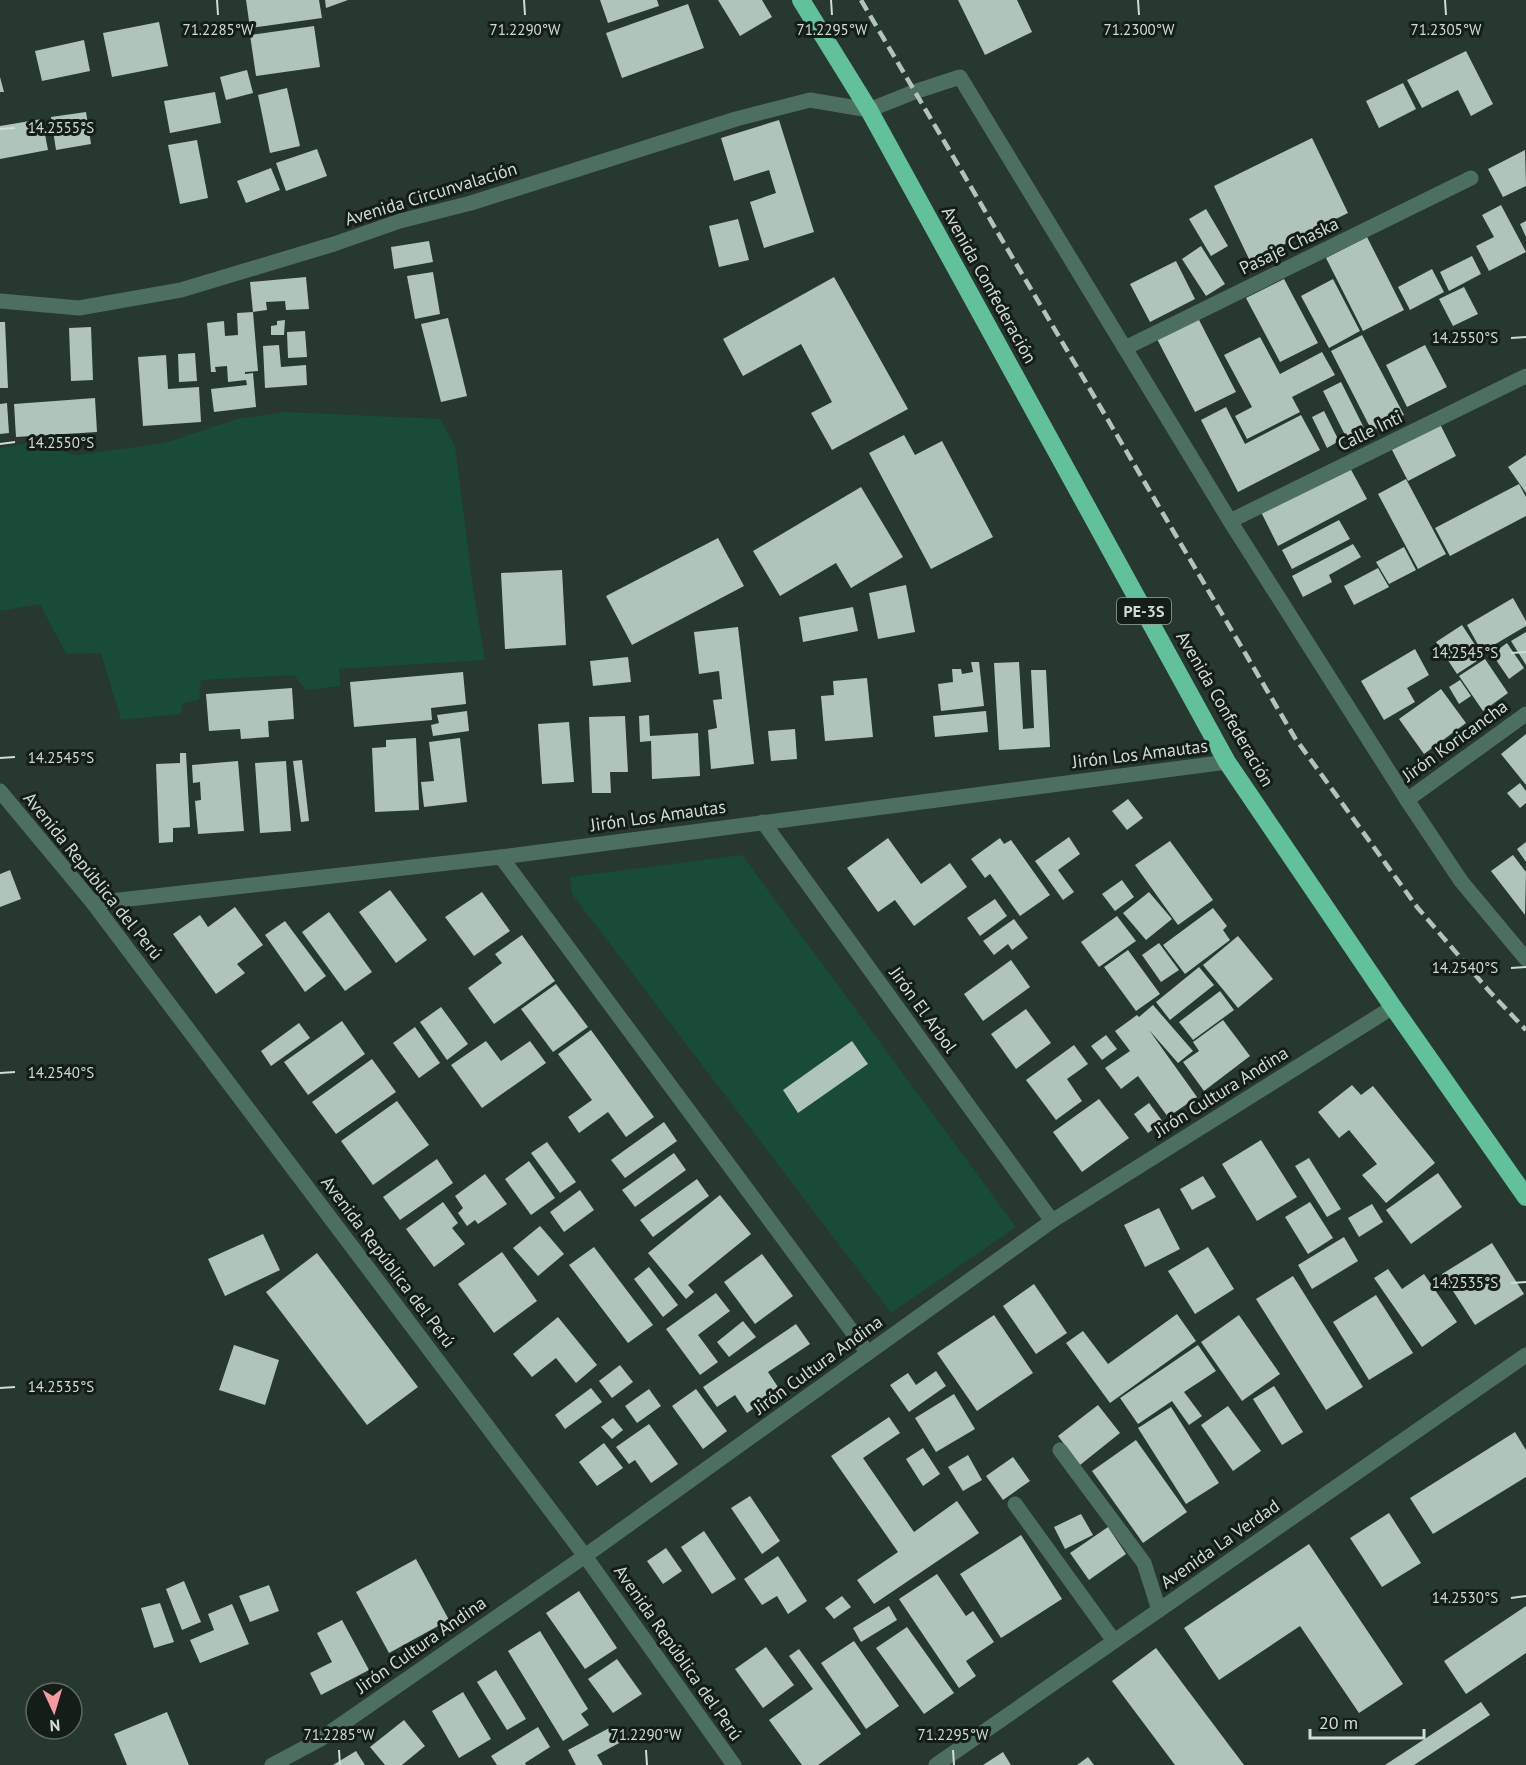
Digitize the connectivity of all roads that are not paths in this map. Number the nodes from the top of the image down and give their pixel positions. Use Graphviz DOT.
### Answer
graph roads {
  1 [pos="801,0"];
  2 [pos="869,110"];
  3 [pos="1471,178"];
  4 [pos="0,302"];
  5 [pos="1125,348"];
  6 [pos="1526,376"];
  7 [pos="1230,521"];
  8 [pos="1526,714"];
  9 [pos="1227,762"];
  10 [pos="0,791"];
  11 [pos="1407,800"];
  12 [pos="763,822"];
  13 [pos="501,857"];
  14 [pos="93,903"];
  15 [pos="1526,959"];
  16 [pos="1394,1007"];
  17 [pos="1526,1197"];
  18 [pos="1052,1221"];
  19 [pos="868,1353"];
  20 [pos="1526,1355"];
  21 [pos="1060,1450"];
  22 [pos="1015,1504"];
  23 [pos="585,1556"];
  24 [pos="1159,1610"];
  25 [pos="1114,1641"];
  26 [pos="272,1765"];
  27 [pos="734,1765"];
  28 [pos="936,1765"];
  1 -- 2 [label="highway, Avenida Confederación / PE-3S"];
  2 -- 4 [label="street, Avenida Circunvalación"];
  2 -- 5 [label="street"];
  2 -- 9 [label="highway, Avenida Confederación / PE-3S"];
  3 -- 5 [label="street, Pasaje Chaska"];
  5 -- 7 [label="street"];
  6 -- 7 [label="street, Calle Inti"];
  7 -- 11 [label="street"];
  8 -- 11 [label="street, Jirón Koricancha"];
  9 -- 12 [label="street, Jirón Los Amautas"];
  9 -- 16 [label="highway, Avenida Confederación / PE-3S"];
  10 -- 14 [label="street, Avenida República del Perú"];
  11 -- 15 [label="street"];
  12 -- 13 [label="street, Jirón Los Amautas"];
  12 -- 18 [label="street, Jirón El Arbol"];
  13 -- 14 [label="street, Jirón Los Amautas"];
  13 -- 19 [label="street"];
  14 -- 23 [label="street, Avenida República del Perú"];
  16 -- 17 [label="highway, Avenida Confederación / PE-3S"];
  16 -- 18 [label="street, Jirón Cultura Andina"];
  18 -- 19 [label="street, Jirón Cultura Andina"];
  19 -- 23 [label="street, Jirón Cultura Andina"];
  20 -- 24 [label="street, Avenida La Verdad"];
  21 -- 24 [label="street"];
  22 -- 25 [label="street"];
  23 -- 26 [label="street, Jirón Cultura Andina"];
  23 -- 27 [label="street, Avenida República del Perú"];
  24 -- 25 [label="street, Avenida La Verdad"];
  25 -- 28 [label="street, Avenida La Verdad"];
}
